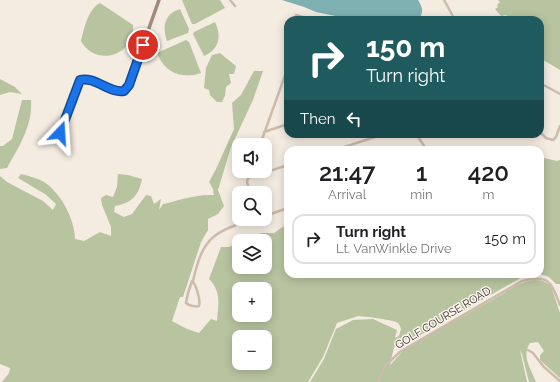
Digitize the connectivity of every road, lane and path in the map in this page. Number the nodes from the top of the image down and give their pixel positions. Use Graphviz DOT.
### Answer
graph roads {
  1 [pos="159,0"];
  2 [pos="230,0"];
  3 [pos="444,0"];
  4 [pos="235,6"];
  5 [pos="296,15"];
  6 [pos="299,16"];
  7 [pos="453,16"];
  8 [pos="284,78"];
  9 [pos="282,83"];
  10 [pos="544,85"];
  11 [pos="560,94"];
  12 [pos="284,125"];
  13 [pos="560,126"];
  14 [pos="264,132"];
  15 [pos="60,133"];
  16 [pos="544,136"];
  17 [pos="262,138"];
  18 [pos="372,138"];
  19 [pos="347,146"];
  20 [pos="284,166"];
  21 [pos="272,170"];
  22 [pos="248,178"];
  23 [pos="248,186"];
  24 [pos="284,209"];
  25 [pos="272,214"];
  26 [pos="232,226"];
  27 [pos="193,281"];
  28 [pos="560,305"];
  29 [pos="528,350"];
  30 [pos="560,381"];
  31 [pos="378,382"];
  1 -- 15 [label="street"];
  2 -- 4 [label="street"];
  3 -- 7 [label="street"];
  5 -- 6 [label="street"];
  8 -- 9 [label="street"];
  9 -- 14 [label="street"];
  10 -- 11 [label="street"];
  12 -- 14 [label="street"];
  13 -- 16 [label="street"];
  14 -- 17 [label="street"];
  18 -- 19 [label="street"];
  20 -- 21 [label="street"];
  22 -- 23 [label="street"];
  24 -- 25 [label="street"];
  26 -- 27 [label="street"];
  27 -- 27 [label="street"];
  28 -- 31 [label="street, GOLF COURSE ROAD"];
  29 -- 30 [label="street"];
}
